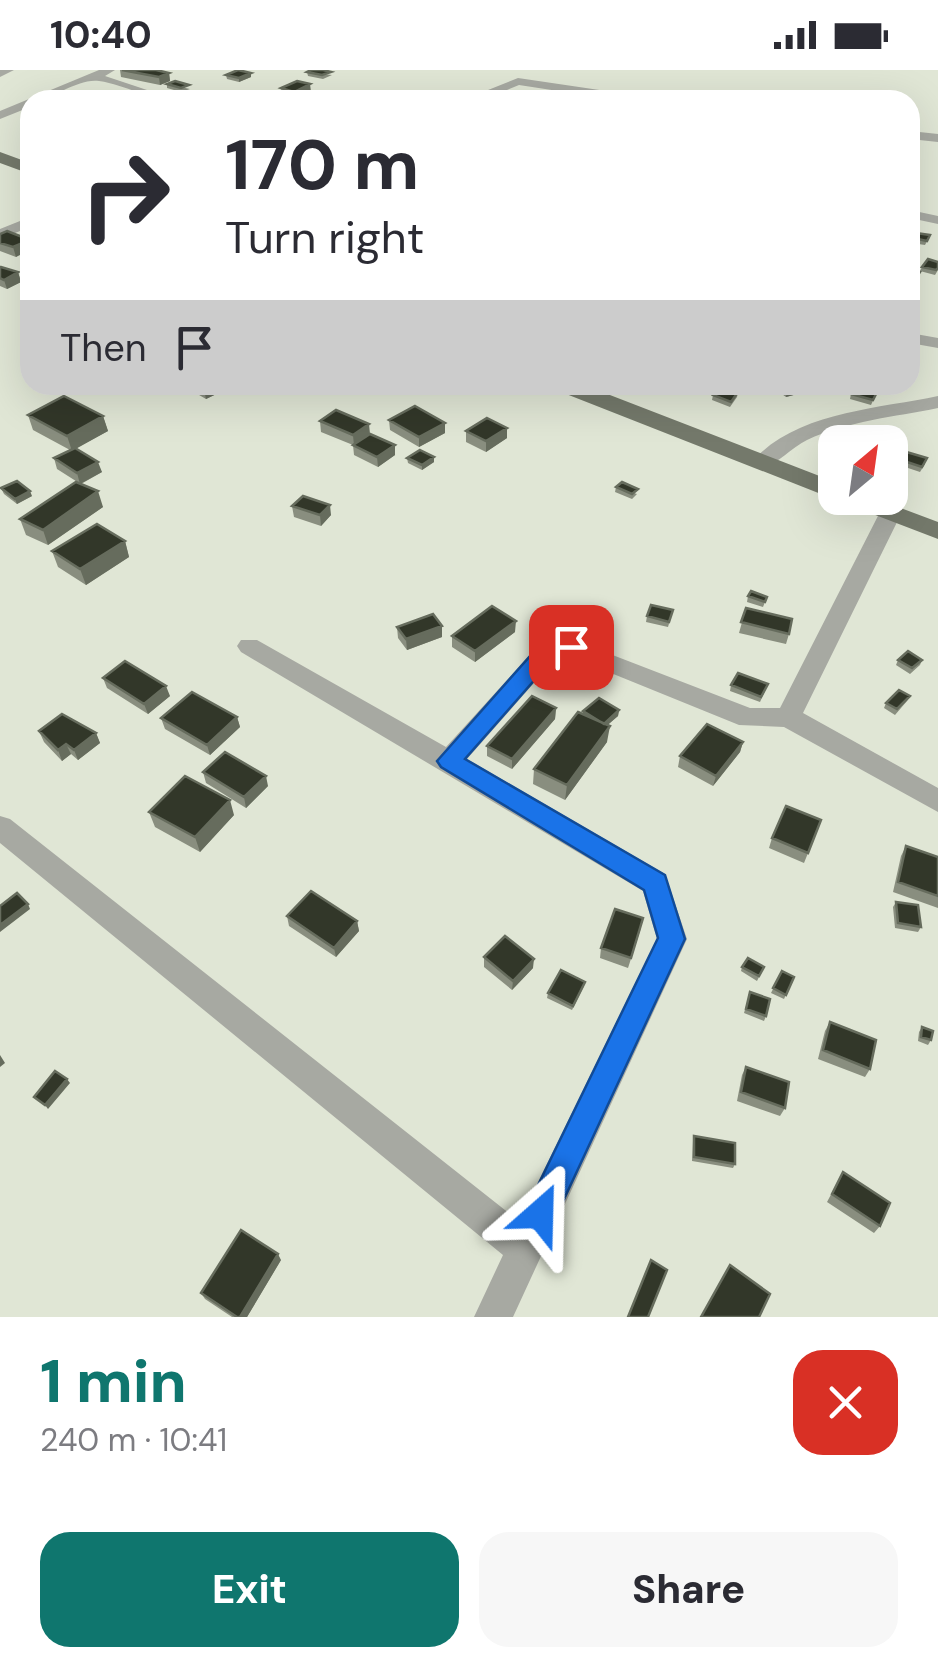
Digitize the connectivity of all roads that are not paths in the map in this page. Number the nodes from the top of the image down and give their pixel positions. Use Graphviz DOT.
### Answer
graph roads {
  1 [pos="8,70"];
  2 [pos="109,70"];
  3 [pos="0,74"];
  4 [pos="94,76"];
  5 [pos="60,90"];
  6 [pos="139,90"];
  7 [pos="495,90"];
  8 [pos="576,90"];
  9 [pos="590,395"];
  10 [pos="938,402"];
  11 [pos="761,462"];
  12 [pos="818,484"];
  13 [pos="889,515"];
  14 [pos="898,515"];
  15 [pos="938,531"];
  16 [pos="249,646"];
  17 [pos="788,717"];
  18 [pos="449,761"];
  19 [pos="938,801"];
  20 [pos="0,828"];
  21 [pos="524,1248"];
  22 [pos="493,1317"];
  1 -- 3 [label="street"];
  2 -- 4 [label="street"];
  4 -- 5 [label="street"];
  4 -- 6 [label="street"];
  7 -- 8 [label="street"];
  9 -- 11 [label="main road"];
  10 -- 11 [label="street"];
  11 -- 12 [label="main road"];
  13 -- 17 [label="street"];
  14 -- 15 [label="main road"];
  16 -- 18 [label="street"];
  17 -- 18 [label="street"];
  17 -- 19 [label="street"];
  18 -- 21 [label="street"];
  20 -- 21 [label="street"];
  21 -- 22 [label="street"];
}
